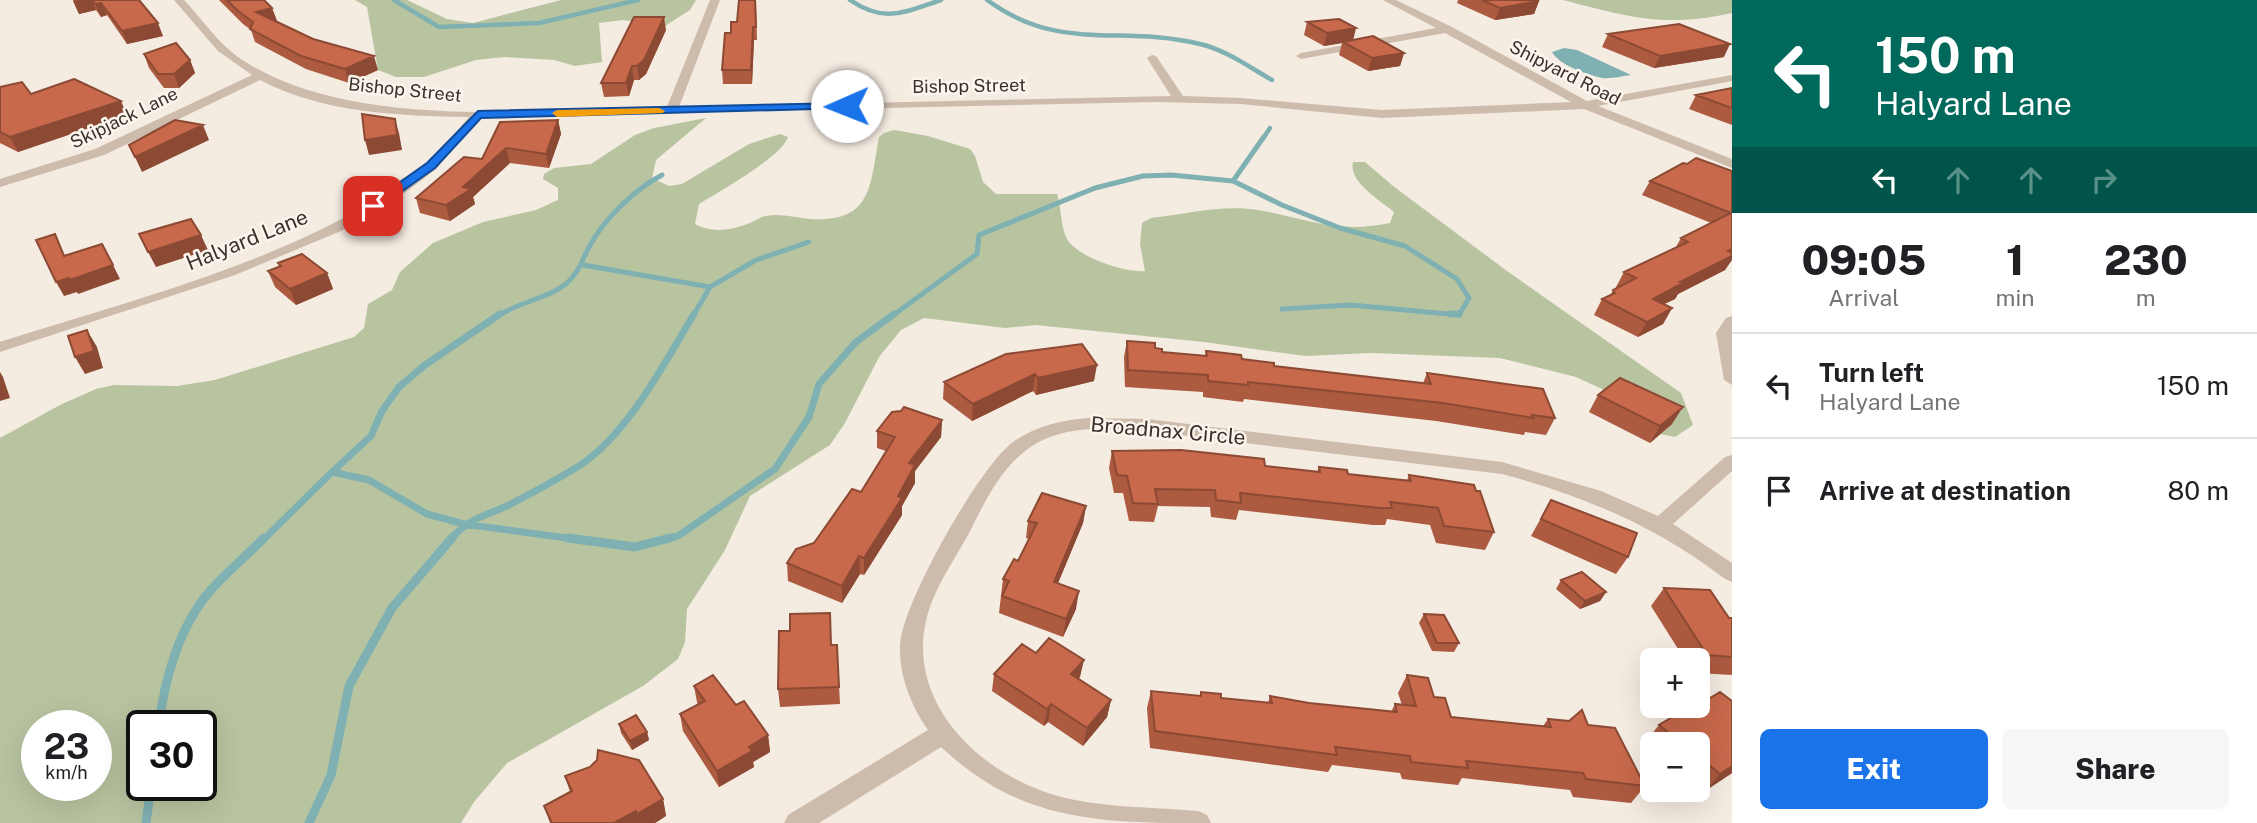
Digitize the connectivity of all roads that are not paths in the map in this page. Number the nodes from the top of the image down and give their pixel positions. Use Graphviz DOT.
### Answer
graph roads {
  1 [pos="178,0"];
  2 [pos="715,0"];
  3 [pos="1388,0"];
  4 [pos="1448,29"];
  5 [pos="1301,56"];
  6 [pos="1152,58"];
  7 [pos="259,76"];
  8 [pos="1732,78"];
  9 [pos="1179,99"];
  10 [pos="1584,105"];
  11 [pos="671,111"];
  12 [pos="478,114"];
  13 [pos="1732,164"];
  14 [pos="0,183"];
  15 [pos="1732,321"];
  16 [pos="0,347"];
  17 [pos="1732,380"];
  18 [pos="1732,461"];
  19 [pos="1660,525"];
  20 [pos="1732,574"];
  21 [pos="942,734"];
  22 [pos="797,823"];
  23 [pos="1198,823"];
  1 -- 7 [label="street, Bishop Street"];
  2 -- 11 [label="street"];
  3 -- 4 [label="street, Shipyard Road"];
  4 -- 5 [label="street"];
  4 -- 10 [label="street, Shipyard Road"];
  6 -- 9 [label="street"];
  7 -- 12 [label="street, Bishop Street"];
  7 -- 14 [label="street, Skipjack Lane"];
  8 -- 10 [label="street, Bishop Street"];
  9 -- 10 [label="street, Bishop Street"];
  9 -- 11 [label="street, Bishop Street"];
  10 -- 13 [label="street, Shipyard Road"];
  11 -- 12 [label="street, Bishop Street"];
  12 -- 16 [label="street, Halyard Lane"];
  15 -- 17 [label="street"];
  18 -- 19 [label="street"];
  19 -- 20 [label="street, Broadnax Circle"];
  19 -- 21 [label="street, Broadnax Circle"];
  21 -- 22 [label="street"];
  21 -- 23 [label="street, Broadnax Circle"];
}
